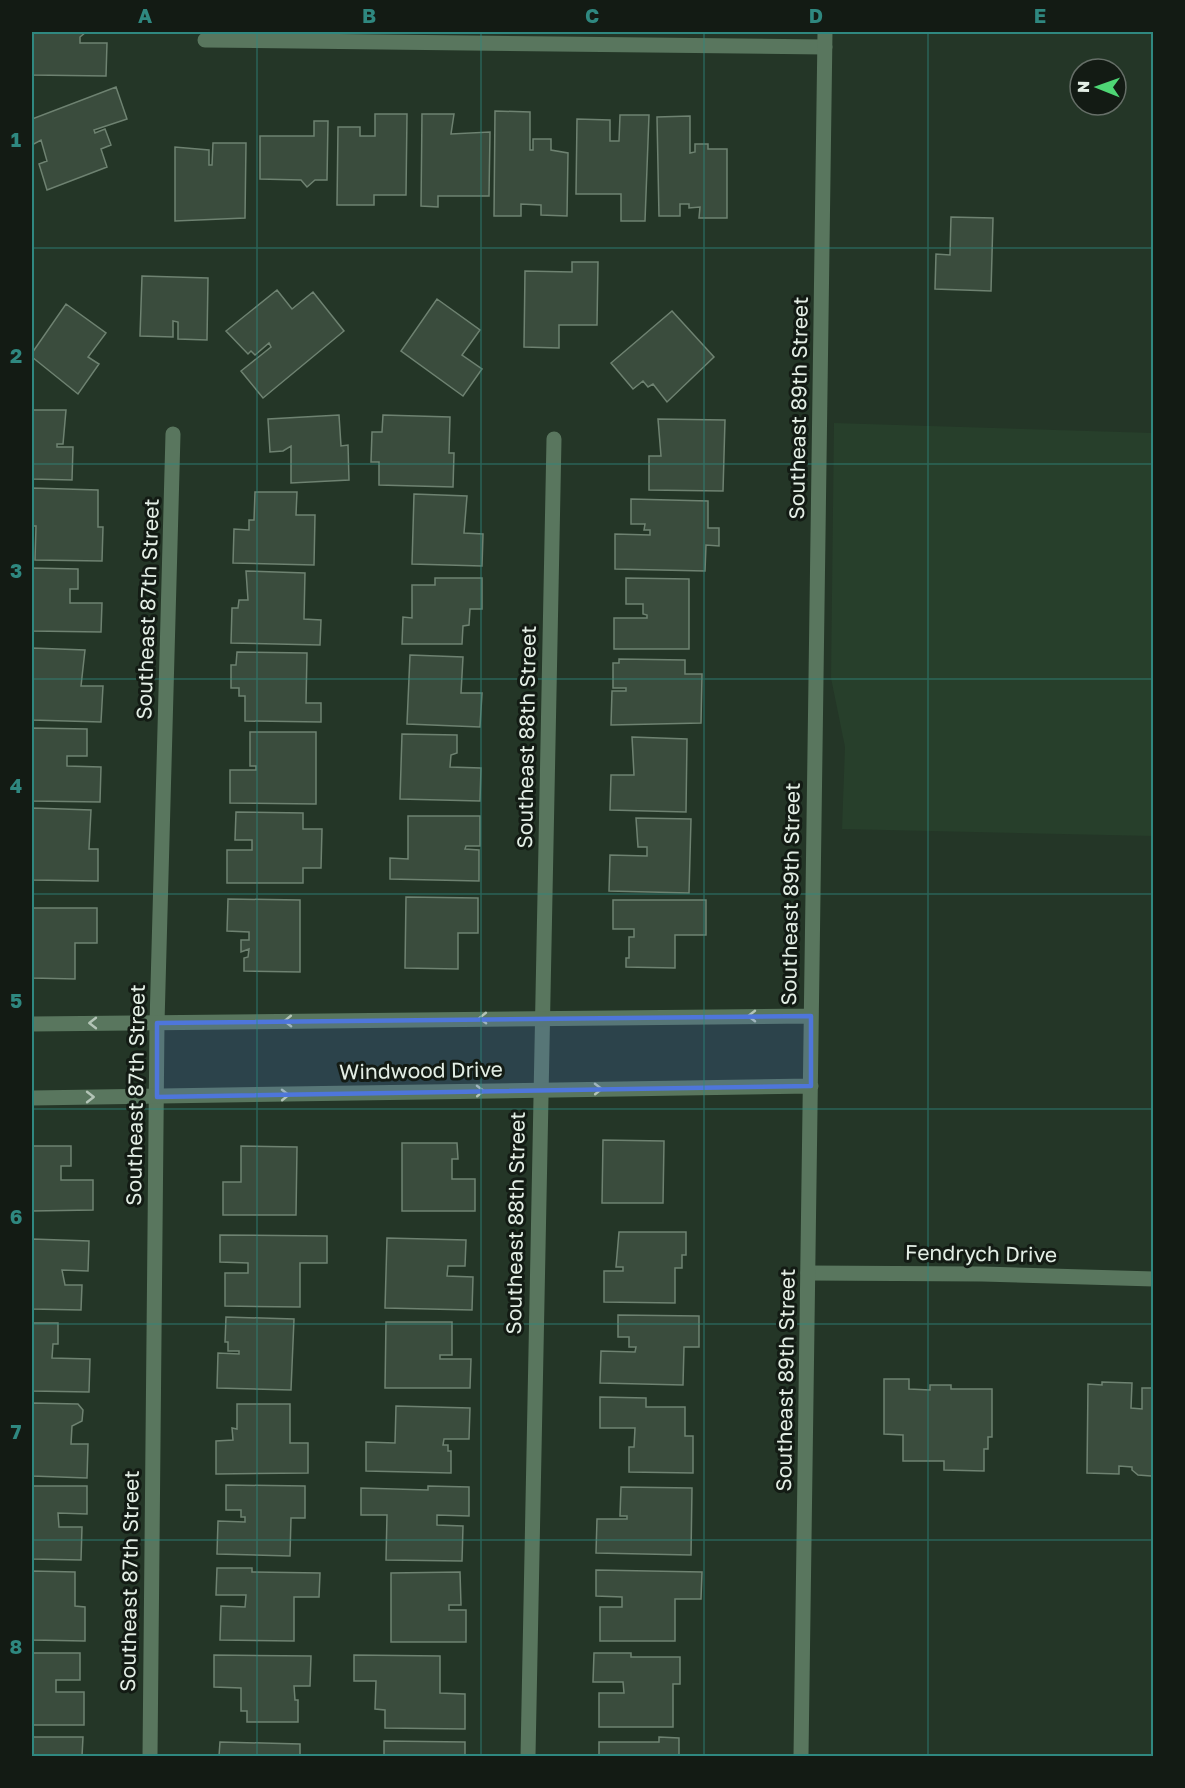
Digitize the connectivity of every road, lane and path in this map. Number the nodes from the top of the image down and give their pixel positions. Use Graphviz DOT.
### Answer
graph roads {
  1 [pos="825,39"];
  2 [pos="205,40"];
  3 [pos="174,434"];
  4 [pos="554,439"];
  5 [pos="811,1016"];
  6 [pos="541,1017"];
  7 [pos="157,1023"];
  8 [pos="32,1024"];
  9 [pos="811,1086"];
  10 [pos="539,1090"];
  11 [pos="157,1097"];
  12 [pos="32,1098"];
  13 [pos="808,1273"];
  14 [pos="1154,1279"];
  15 [pos="150,1756"];
  16 [pos="528,1756"];
  17 [pos="801,1756"];
  1 -- 2 [label="street"];
  1 -- 5 [label="street, Southeast 89th Street"];
  3 -- 7 [label="street, Southeast 87th Street"];
  4 -- 6 [label="street, Southeast 88th Street"];
  5 -- 6 [label="street, one-way"];
  5 -- 9 [label="street, Southeast 89th Street"];
  6 -- 7 [label="street, one-way"];
  6 -- 10 [label="street, Southeast 88th Street"];
  7 -- 8 [label="street, one-way"];
  7 -- 11 [label="street, Southeast 87th Street"];
  10 -- 9 [label="street, Windwood Drive, one-way"];
  9 -- 13 [label="street, Southeast 89th Street"];
  11 -- 10 [label="street, Windwood Drive, one-way"];
  10 -- 16 [label="street, Southeast 88th Street"];
  12 -- 11 [label="street, Windwood Drive, one-way"];
  11 -- 15 [label="street, Southeast 87th Street"];
  13 -- 14 [label="street, Fendrych Drive"];
  13 -- 17 [label="street, Southeast 89th Street"];
}
